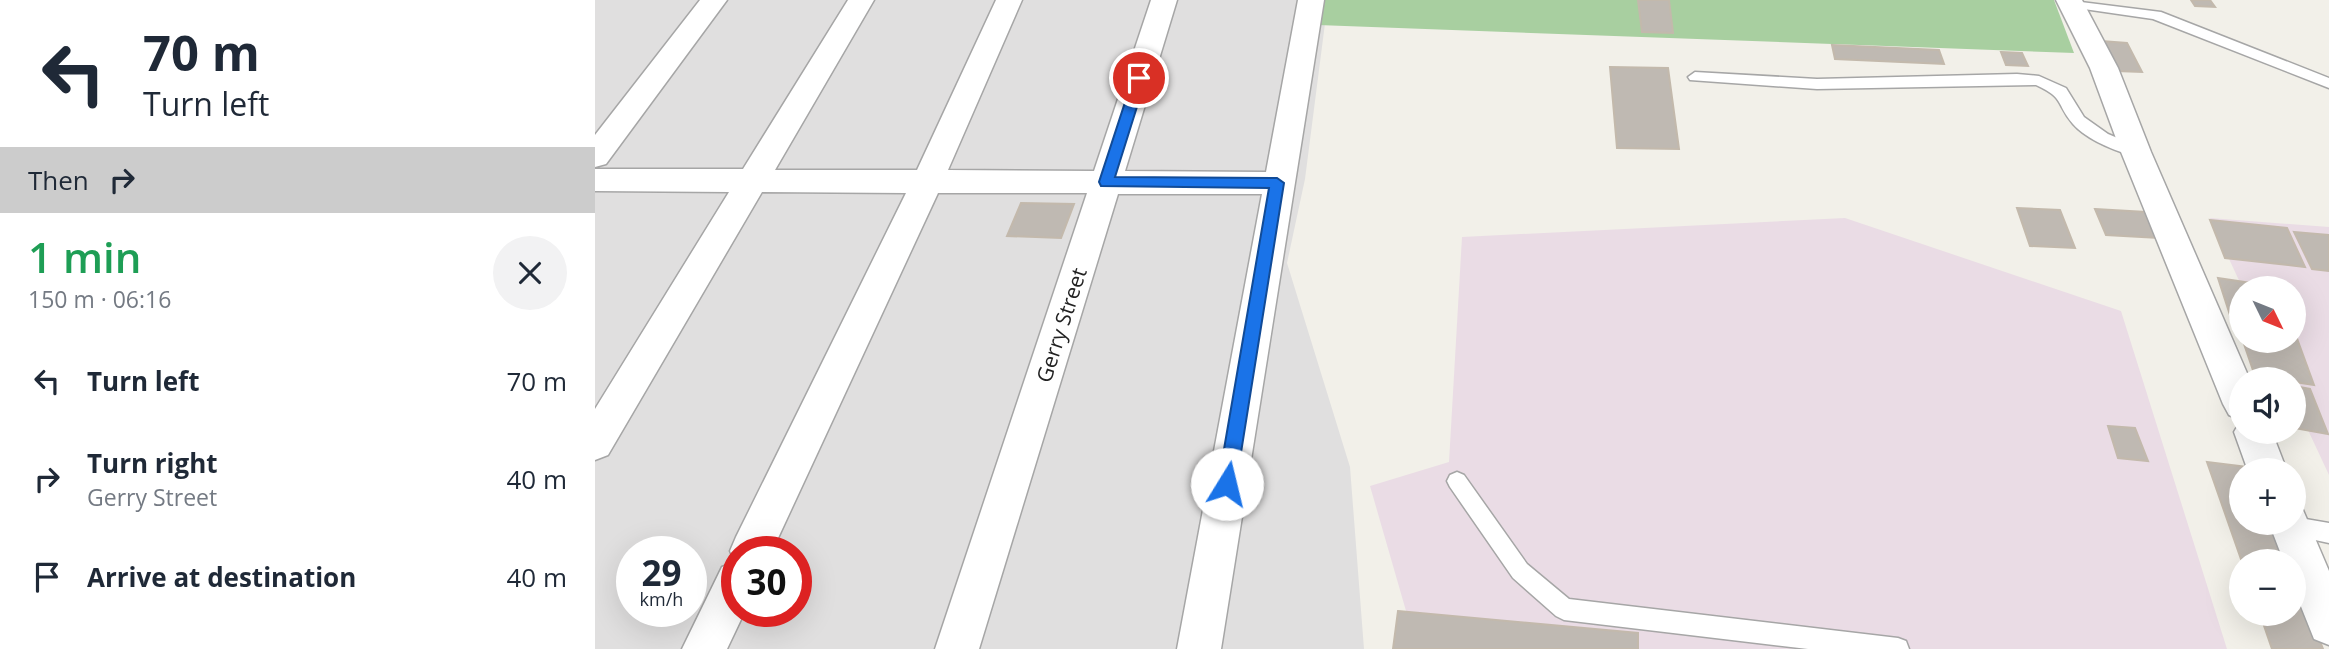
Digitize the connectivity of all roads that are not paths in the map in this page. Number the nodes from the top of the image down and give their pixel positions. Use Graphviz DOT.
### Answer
graph roads {
  1 [pos="714,0"];
  2 [pos="862,0"];
  3 [pos="1009,0"];
  4 [pos="1164,0"];
  5 [pos="1311,0"];
  6 [pos="2069,1"];
  7 [pos="1695,77"];
  8 [pos="2329,83"];
  9 [pos="2136,152"];
  10 [pos="595,156"];
  11 [pos="595,180"];
  12 [pos="754,181"];
  13 [pos="927,181"];
  14 [pos="1106,182"];
  15 [pos="1277,183"];
  16 [pos="2229,373"];
  17 [pos="595,443"];
  18 [pos="1457,481"];
  19 [pos="2305,535"];
  20 [pos="758,536"];
  21 [pos="721,614"];
  22 [pos="2329,624"];
  23 [pos="704,649"];
  24 [pos="957,649"];
  25 [pos="1199,649"];
  26 [pos="1898,649"];
  1 -- 10 [label="street"];
  2 -- 12 [label="street"];
  3 -- 13 [label="street"];
  4 -- 14 [label="street, Gerry Street"];
  5 -- 15 [label="street"];
  6 -- 8 [label="lane"];
  6 -- 9 [label="street"];
  7 -- 9 [label="lane"];
  9 -- 16 [label="street"];
  11 -- 12 [label="street"];
  12 -- 13 [label="street"];
  12 -- 17 [label="street"];
  13 -- 14 [label="street"];
  13 -- 20 [label="street"];
  14 -- 15 [label="street"];
  14 -- 24 [label="street, Gerry Street"];
  15 -- 25 [label="street"];
  18 -- 26 [label="lane"];
  19 -- 22 [label="street"];
  21 -- 23 [label="street"];
}
